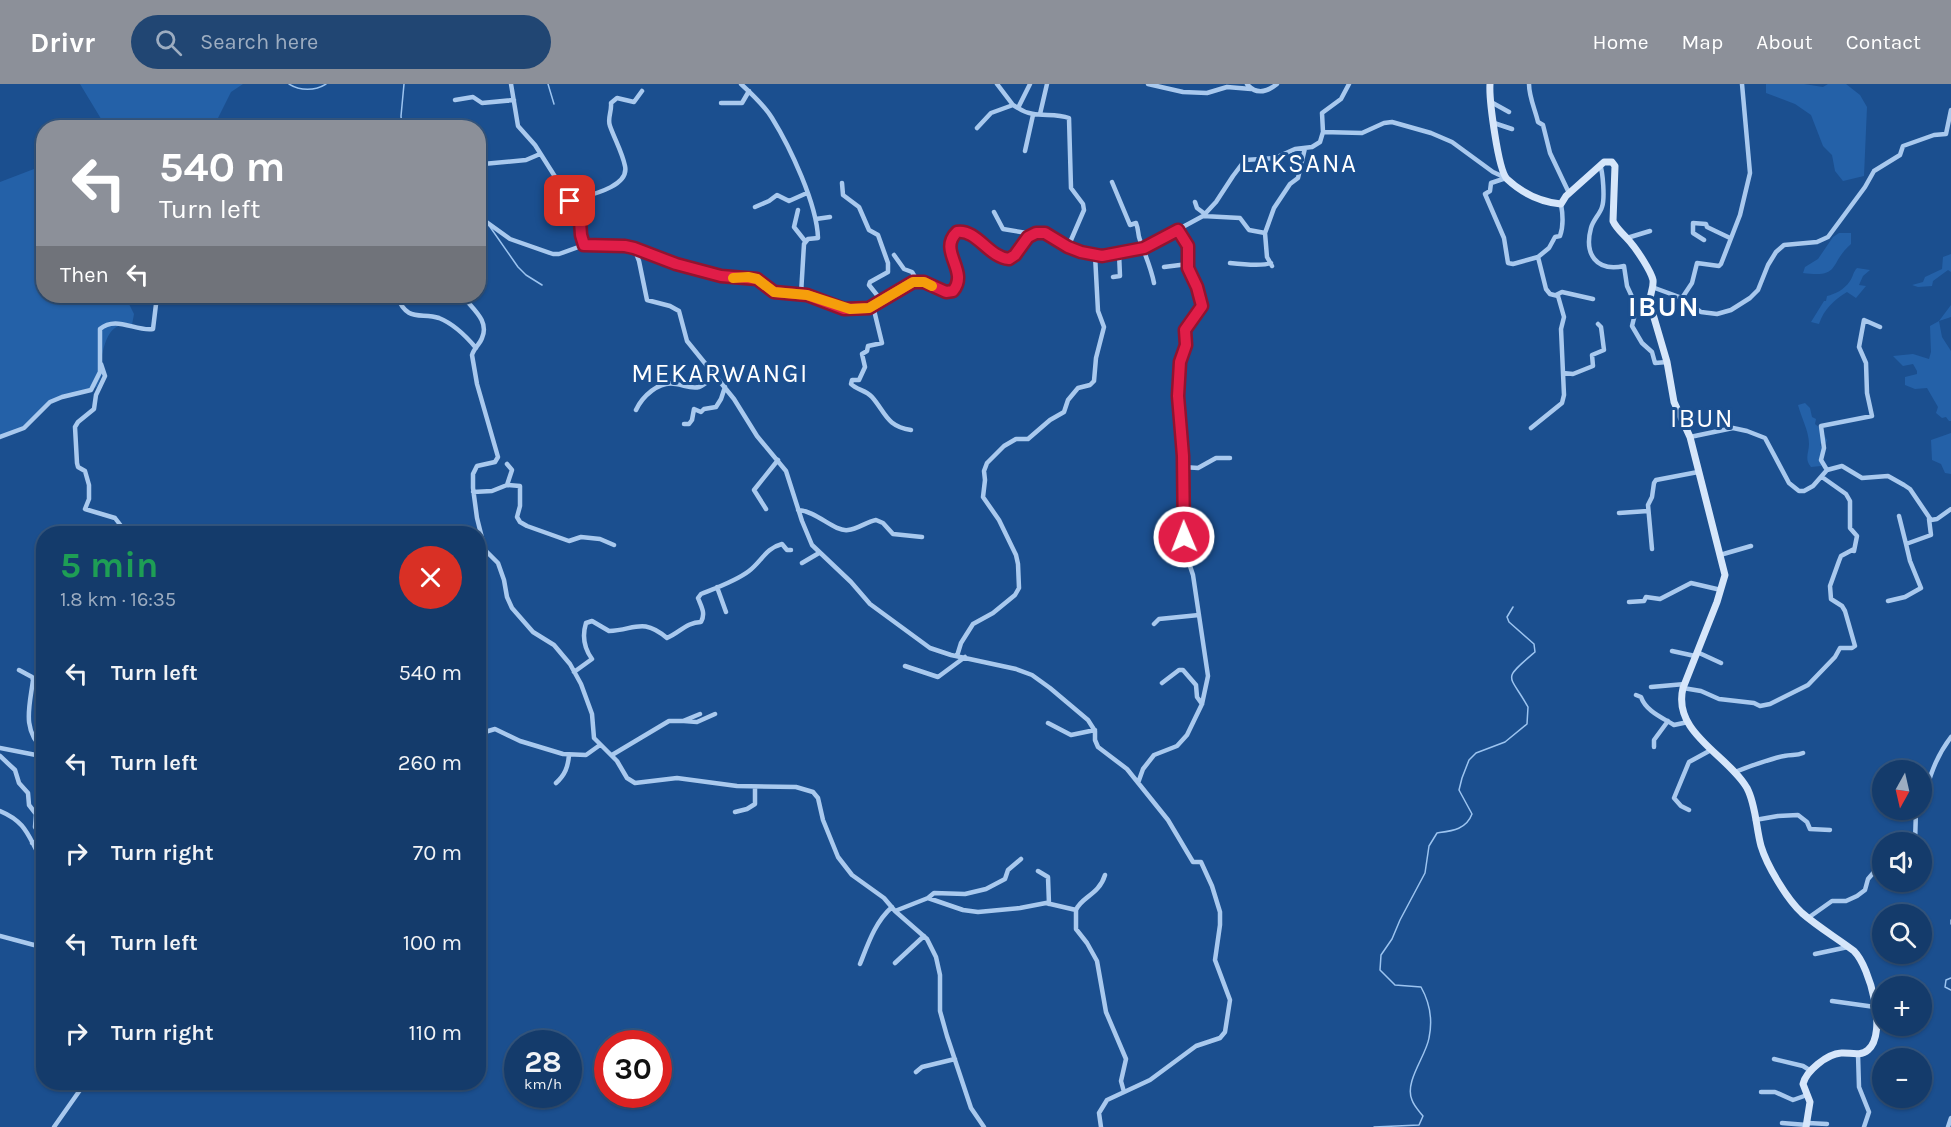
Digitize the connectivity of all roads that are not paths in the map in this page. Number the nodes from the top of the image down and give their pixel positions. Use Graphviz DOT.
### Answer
graph roads {
  1 [pos="511,84"];
  2 [pos="741,84"];
  3 [pos="997,84"];
  4 [pos="1030,84"];
  5 [pos="1047,84"];
  6 [pos="1148,84"];
  7 [pos="1247,84"];
  8 [pos="1277,84"];
  9 [pos="1348,84"];
  10 [pos="1490,84"];
  11 [pos="1529,84"];
  12 [pos="1742,84"];
  13 [pos="1251,89"];
  14 [pos="642,91"];
  15 [pos="749,91"];
  16 [pos="454,100"];
  17 [pos="514,100"];
  18 [pos="1490,102"];
  19 [pos="721,104"];
  20 [pos="1013,105"];
  21 [pos="1018,108"];
  22 [pos="1951,110"];
  23 [pos="1509,112"];
  24 [pos="1040,114"];
  25 [pos="1033,115"];
  26 [pos="1494,123"];
  27 [pos="977,128"];
  28 [pos="1512,129"];
  29 [pos="1323,132"];
  30 [pos="1305,148"];
  31 [pos="1024,151"];
  32 [pos="540,154"];
  33 [pos="486,164"];
  34 [pos="1600,165"];
  35 [pos="1506,178"];
  36 [pos="1112,182"];
  37 [pos="842,183"];
  38 [pos="807,193"];
  39 [pos="1569,193"];
  40 [pos="570,201"];
  41 [pos="1195,202"];
  42 [pos="1561,204"];
  43 [pos="755,207"];
  44 [pos="798,210"];
  45 [pos="993,212"];
  46 [pos="1204,215"];
  47 [pos="830,217"];
  48 [pos="816,219"];
  49 [pos="486,222"];
  50 [pos="1178,230"];
  51 [pos="1650,231"];
  52 [pos="1265,233"];
  53 [pos="1033,234"];
  54 [pos="1627,238"];
  55 [pos="1730,238"];
  56 [pos="1704,240"];
  57 [pos="805,241"];
  58 [pos="584,245"];
  59 [pos="1068,247"];
  60 [pos="634,248"];
  61 [pos="1144,248"];
  62 [pos="1119,253"];
  63 [pos="894,255"];
  64 [pos="1095,255"];
  65 [pos="1538,257"];
  66 [pos="1230,263"];
  67 [pos="1188,264"];
  68 [pos="1164,267"];
  69 [pos="1113,277"];
  70 [pos="918,282"];
  71 [pos="1154,284"];
  72 [pos="1652,287"];
  73 [pos="801,294"];
  74 [pos="1556,295"];
  75 [pos="1682,298"];
  76 [pos="1593,299"];
  77 [pos="881,300"];
  78 [pos="156,303"];
  79 [pos="400,303"];
  80 [pos="469,303"];
  81 [pos="873,306"];
  82 [pos="1598,324"];
  83 [pos="1880,327"];
  84 [pos="476,348"];
  85 [pos="100,362"];
  86 [pos="1667,362"];
  87 [pos="1563,373"];
  88 [pos="714,376"];
  89 [pos="725,387"];
  90 [pos="636,410"];
  91 [pos="684,424"];
  92 [pos="1531,428"];
  93 [pos="911,430"];
  94 [pos="0,437"];
  95 [pos="1690,437"];
  96 [pos="1230,458"];
  97 [pos="778,460"];
  98 [pos="507,464"];
  99 [pos="1184,467"];
  100 [pos="1827,470"];
  101 [pos="1698,472"];
  102 [pos="1822,477"];
  103 [pos="507,485"];
  104 [pos="473,492"];
  105 [pos="766,509"];
  106 [pos="1951,509"];
  107 [pos="798,510"];
  108 [pos="1648,511"];
  109 [pos="1618,513"];
  110 [pos="1899,516"];
  111 [pos="1929,518"];
  112 [pos="121,526"];
  113 [pos="479,526"];
  114 [pos="922,537"];
  115 [pos="614,544"];
  116 [pos="1906,544"];
  117 [pos="1751,546"];
  118 [pos="1653,549"];
  119 [pos="791,550"];
  120 [pos="486,551"];
  121 [pos="819,552"];
  122 [pos="1720,555"];
  123 [pos="802,563"];
  124 [pos="717,587"];
  125 [pos="1720,590"];
  126 [pos="1888,601"];
  127 [pos="1629,602"];
  128 [pos="726,612"];
  129 [pos="1199,615"];
  130 [pos="1154,624"];
  131 [pos="1672,651"];
  132 [pos="1696,654"];
  133 [pos="957,656"];
  134 [pos="965,657"];
  135 [pos="1721,663"];
  136 [pos="19,670"];
  137 [pos="574,672"];
  138 [pos="905,675"];
  139 [pos="1162,683"];
  140 [pos="1684,686"];
  141 [pos="1651,687"];
  142 [pos="1636,695"];
  143 [pos="1202,704"];
  144 [pos="700,714"];
  145 [pos="715,714"];
  146 [pos="683,721"];
  147 [pos="1668,721"];
  148 [pos="1688,722"];
  149 [pos="1048,723"];
  150 [pos="1095,730"];
  151 [pos="486,732"];
  152 [pos="1951,737"];
  153 [pos="36,741"];
  154 [pos="600,745"];
  155 [pos="1654,747"];
  156 [pos="0,748"];
  157 [pos="1711,750"];
  158 [pos="1803,753"];
  159 [pos="36,755"];
  160 [pos="569,755"];
  161 [pos="612,755"];
  162 [pos="0,756"];
  163 [pos="1932,768"];
  164 [pos="1734,773"];
  165 [pos="556,783"];
  166 [pos="1138,783"];
  167 [pos="755,787"];
  168 [pos="1689,810"];
  169 [pos="0,811"];
  170 [pos="735,812"];
  171 [pos="36,814"];
  172 [pos="36,814"];
  173 [pos="1755,820"];
  174 [pos="36,829"];
  175 [pos="1830,830"];
  176 [pos="36,842"];
  177 [pos="32,843"];
  178 [pos="36,850"];
  179 [pos="1021,859"];
  180 [pos="1038,871"];
  181 [pos="1872,874"];
  182 [pos="1105,875"];
  183 [pos="928,898"];
  184 [pos="1049,904"];
  185 [pos="893,909"];
  186 [pos="1076,910"];
  187 [pos="1808,918"];
  188 [pos="0,936"];
  189 [pos="924,936"];
  190 [pos="36,944"];
  191 [pos="1848,946"];
  192 [pos="1815,954"];
  193 [pos="895,963"];
  194 [pos="860,964"];
  195 [pos="1872,993"];
  196 [pos="1832,1001"];
  197 [pos="1872,1006"];
  198 [pos="1874,1036"];
  199 [pos="1858,1054"];
  200 [pos="955,1059"];
  201 [pos="1774,1059"];
  202 [pos="1811,1071"];
  203 [pos="916,1072"];
  204 [pos="80,1090"];
  205 [pos="1124,1092"];
  206 [pos="1761,1092"];
  207 [pos="1807,1095"];
  208 [pos="1951,1118"];
  209 [pos="1782,1123"];
  210 [pos="1827,1124"];
  211 [pos="1807,1125"];
  212 [pos="54,1127"];
  213 [pos="984,1127"];
  214 [pos="1101,1127"];
  215 [pos="1863,1127"];
  216 [pos="1948,1127"];
  1 -- 17 [label="street"];
  2 -- 15 [label="street"];
  3 -- 20 [label="street"];
  4 -- 21 [label="street"];
  5 -- 24 [label="street"];
  6 -- 13 [label="street"];
  7 -- 13 [label="street"];
  8 -- 13 [label="street"];
  9 -- 29 [label="street"];
  10 -- 18 [label="main road"];
  11 -- 39 [label="street"];
  12 -- 55 [label="street"];
  14 -- 40 [label="street"];
  15 -- 19 [label="street"];
  15 -- 38 [label="street"];
  16 -- 17 [label="street"];
  17 -- 32 [label="street"];
  18 -- 23 [label="street"];
  18 -- 26 [label="main road"];
  20 -- 21 [label="street"];
  20 -- 27 [label="street"];
  21 -- 25 [label="street"];
  22 -- 75 [label="street"];
  24 -- 25 [label="street"];
  24 -- 59 [label="street"];
  25 -- 31 [label="street"];
  26 -- 28 [label="street"];
  26 -- 35 [label="main road"];
  29 -- 30 [label="street"];
  29 -- 35 [label="street"];
  30 -- 46 [label="street"];
  30 -- 52 [label="street"];
  32 -- 33 [label="street"];
  32 -- 40 [label="street"];
  34 -- 39 [label="main road"];
  34 -- 54 [label="main road"];
  34 -- 86 [label="street"];
  35 -- 42 [label="main road"];
  35 -- 65 [label="street"];
  36 -- 61 [label="street"];
  37 -- 77 [label="street"];
  38 -- 43 [label="street"];
  38 -- 48 [label="street"];
  39 -- 42 [label="main road"];
  40 -- 58 [label="street"];
  41 -- 46 [label="street"];
  42 -- 65 [label="street"];
  44 -- 57 [label="street"];
  45 -- 53 [label="street"];
  46 -- 50 [label="street"];
  46 -- 52 [label="street"];
  47 -- 48 [label="street"];
  48 -- 57 [label="street"];
  49 -- 58 [label="street"];
  50 -- 61 [label="street"];
  50 -- 67 [label="street"];
  51 -- 54 [label="street"];
  52 -- 66 [label="street"];
  53 -- 59 [label="street"];
  53 -- 70 [label="street"];
  54 -- 72 [label="main road"];
  55 -- 56 [label="street"];
  55 -- 75 [label="street"];
  57 -- 73 [label="street"];
  58 -- 60 [label="street"];
  59 -- 64 [label="street"];
  60 -- 73 [label="street"];
  60 -- 88 [label="street"];
  61 -- 62 [label="street"];
  61 -- 71 [label="street"];
  62 -- 64 [label="street"];
  62 -- 69 [label="street"];
  63 -- 70 [label="street"];
  64 -- 133 [label="street"];
  65 -- 74 [label="street"];
  67 -- 68 [label="street"];
  67 -- 99 [label="street"];
  70 -- 77 [label="street"];
  72 -- 75 [label="street"];
  72 -- 86 [label="main road"];
  73 -- 81 [label="street"];
  74 -- 76 [label="street"];
  74 -- 87 [label="street"];
  77 -- 81 [label="street"];
  78 -- 85 [label="street"];
  79 -- 84 [label="street"];
  80 -- 84 [label="street"];
  81 -- 93 [label="street"];
  82 -- 87 [label="street"];
  83 -- 100 [label="street"];
  84 -- 104 [label="street"];
  85 -- 94 [label="street"];
  85 -- 112 [label="street"];
  86 -- 95 [label="main road"];
  87 -- 92 [label="street"];
  88 -- 89 [label="street"];
  88 -- 90 [label="street"];
  89 -- 91 [label="street"];
  89 -- 97 [label="street"];
  95 -- 101 [label="main road"];
  95 -- 102 [label="street"];
  96 -- 99 [label="street"];
  97 -- 105 [label="street"];
  97 -- 107 [label="street"];
  98 -- 103 [label="street"];
  99 -- 129 [label="street"];
  100 -- 102 [label="street"];
  100 -- 111 [label="street"];
  101 -- 108 [label="street"];
  101 -- 122 [label="main road"];
  102 -- 140 [label="street"];
  103 -- 104 [label="street"];
  103 -- 115 [label="street"];
  104 -- 113 [label="street"];
  106 -- 111 [label="street"];
  107 -- 114 [label="street"];
  107 -- 121 [label="street"];
  108 -- 109 [label="street"];
  108 -- 118 [label="street"];
  110 -- 116 [label="street"];
  111 -- 116 [label="street"];
  116 -- 126 [label="street"];
  117 -- 122 [label="street"];
  119 -- 124 [label="street"];
  120 -- 137 [label="street"];
  121 -- 123 [label="street"];
  121 -- 133 [label="street"];
  122 -- 125 [label="main road"];
  124 -- 128 [label="street"];
  124 -- 137 [label="street"];
  125 -- 127 [label="street"];
  125 -- 132 [label="main road"];
  129 -- 130 [label="street"];
  129 -- 143 [label="street"];
  131 -- 132 [label="street"];
  132 -- 135 [label="street"];
  132 -- 140 [label="main road"];
  133 -- 134 [label="street"];
  134 -- 138 [label="street"];
  134 -- 150 [label="street"];
  136 -- 153 [label="street"];
  137 -- 154 [label="street"];
  139 -- 143 [label="street"];
  140 -- 141 [label="street"];
  140 -- 148 [label="main road"];
  142 -- 147 [label="street"];
  143 -- 166 [label="street"];
  144 -- 146 [label="street"];
  145 -- 146 [label="street"];
  146 -- 161 [label="street"];
  147 -- 148 [label="street"];
  147 -- 155 [label="street"];
  148 -- 157 [label="main road"];
  149 -- 150 [label="street"];
  150 -- 166 [label="street"];
  151 -- 160 [label="street"];
  152 -- 163 [label="street"];
  154 -- 160 [label="street"];
  154 -- 161 [label="street"];
  156 -- 159 [label="street"];
  157 -- 164 [label="main road"];
  157 -- 168 [label="street"];
  158 -- 164 [label="street"];
  160 -- 165 [label="street"];
  161 -- 167 [label="street"];
  162 -- 171 [label="street"];
  164 -- 173 [label="main road"];
  166 -- 205 [label="street"];
  167 -- 170 [label="street"];
  167 -- 185 [label="street"];
  169 -- 177 [label="street"];
  172 -- 174 [label="street"];
  173 -- 175 [label="street"];
  173 -- 187 [label="main road"];
  176 -- 177 [label="street"];
  177 -- 178 [label="street"];
  179 -- 183 [label="street"];
  180 -- 184 [label="street"];
  181 -- 187 [label="street"];
  182 -- 186 [label="street"];
  183 -- 184 [label="street"];
  183 -- 185 [label="street"];
  184 -- 186 [label="street"];
  185 -- 189 [label="street"];
  185 -- 194 [label="street"];
  186 -- 205 [label="street"];
  187 -- 191 [label="main road"];
  188 -- 190 [label="street"];
  189 -- 193 [label="street"];
  189 -- 200 [label="street"];
  191 -- 192 [label="street"];
  191 -- 195 [label="main road"];
  196 -- 197 [label="street"];
  198 -- 199 [label="main road"];
  199 -- 202 [label="main road"];
  199 -- 215 [label="street"];
  200 -- 203 [label="street"];
  200 -- 213 [label="street"];
  201 -- 202 [label="street"];
  202 -- 207 [label="main road"];
  204 -- 212 [label="street"];
  205 -- 214 [label="street"];
  206 -- 207 [label="street"];
  207 -- 211 [label="main road"];
  208 -- 216 [label="street"];
  209 -- 211 [label="street"];
  210 -- 211 [label="street"];
}
